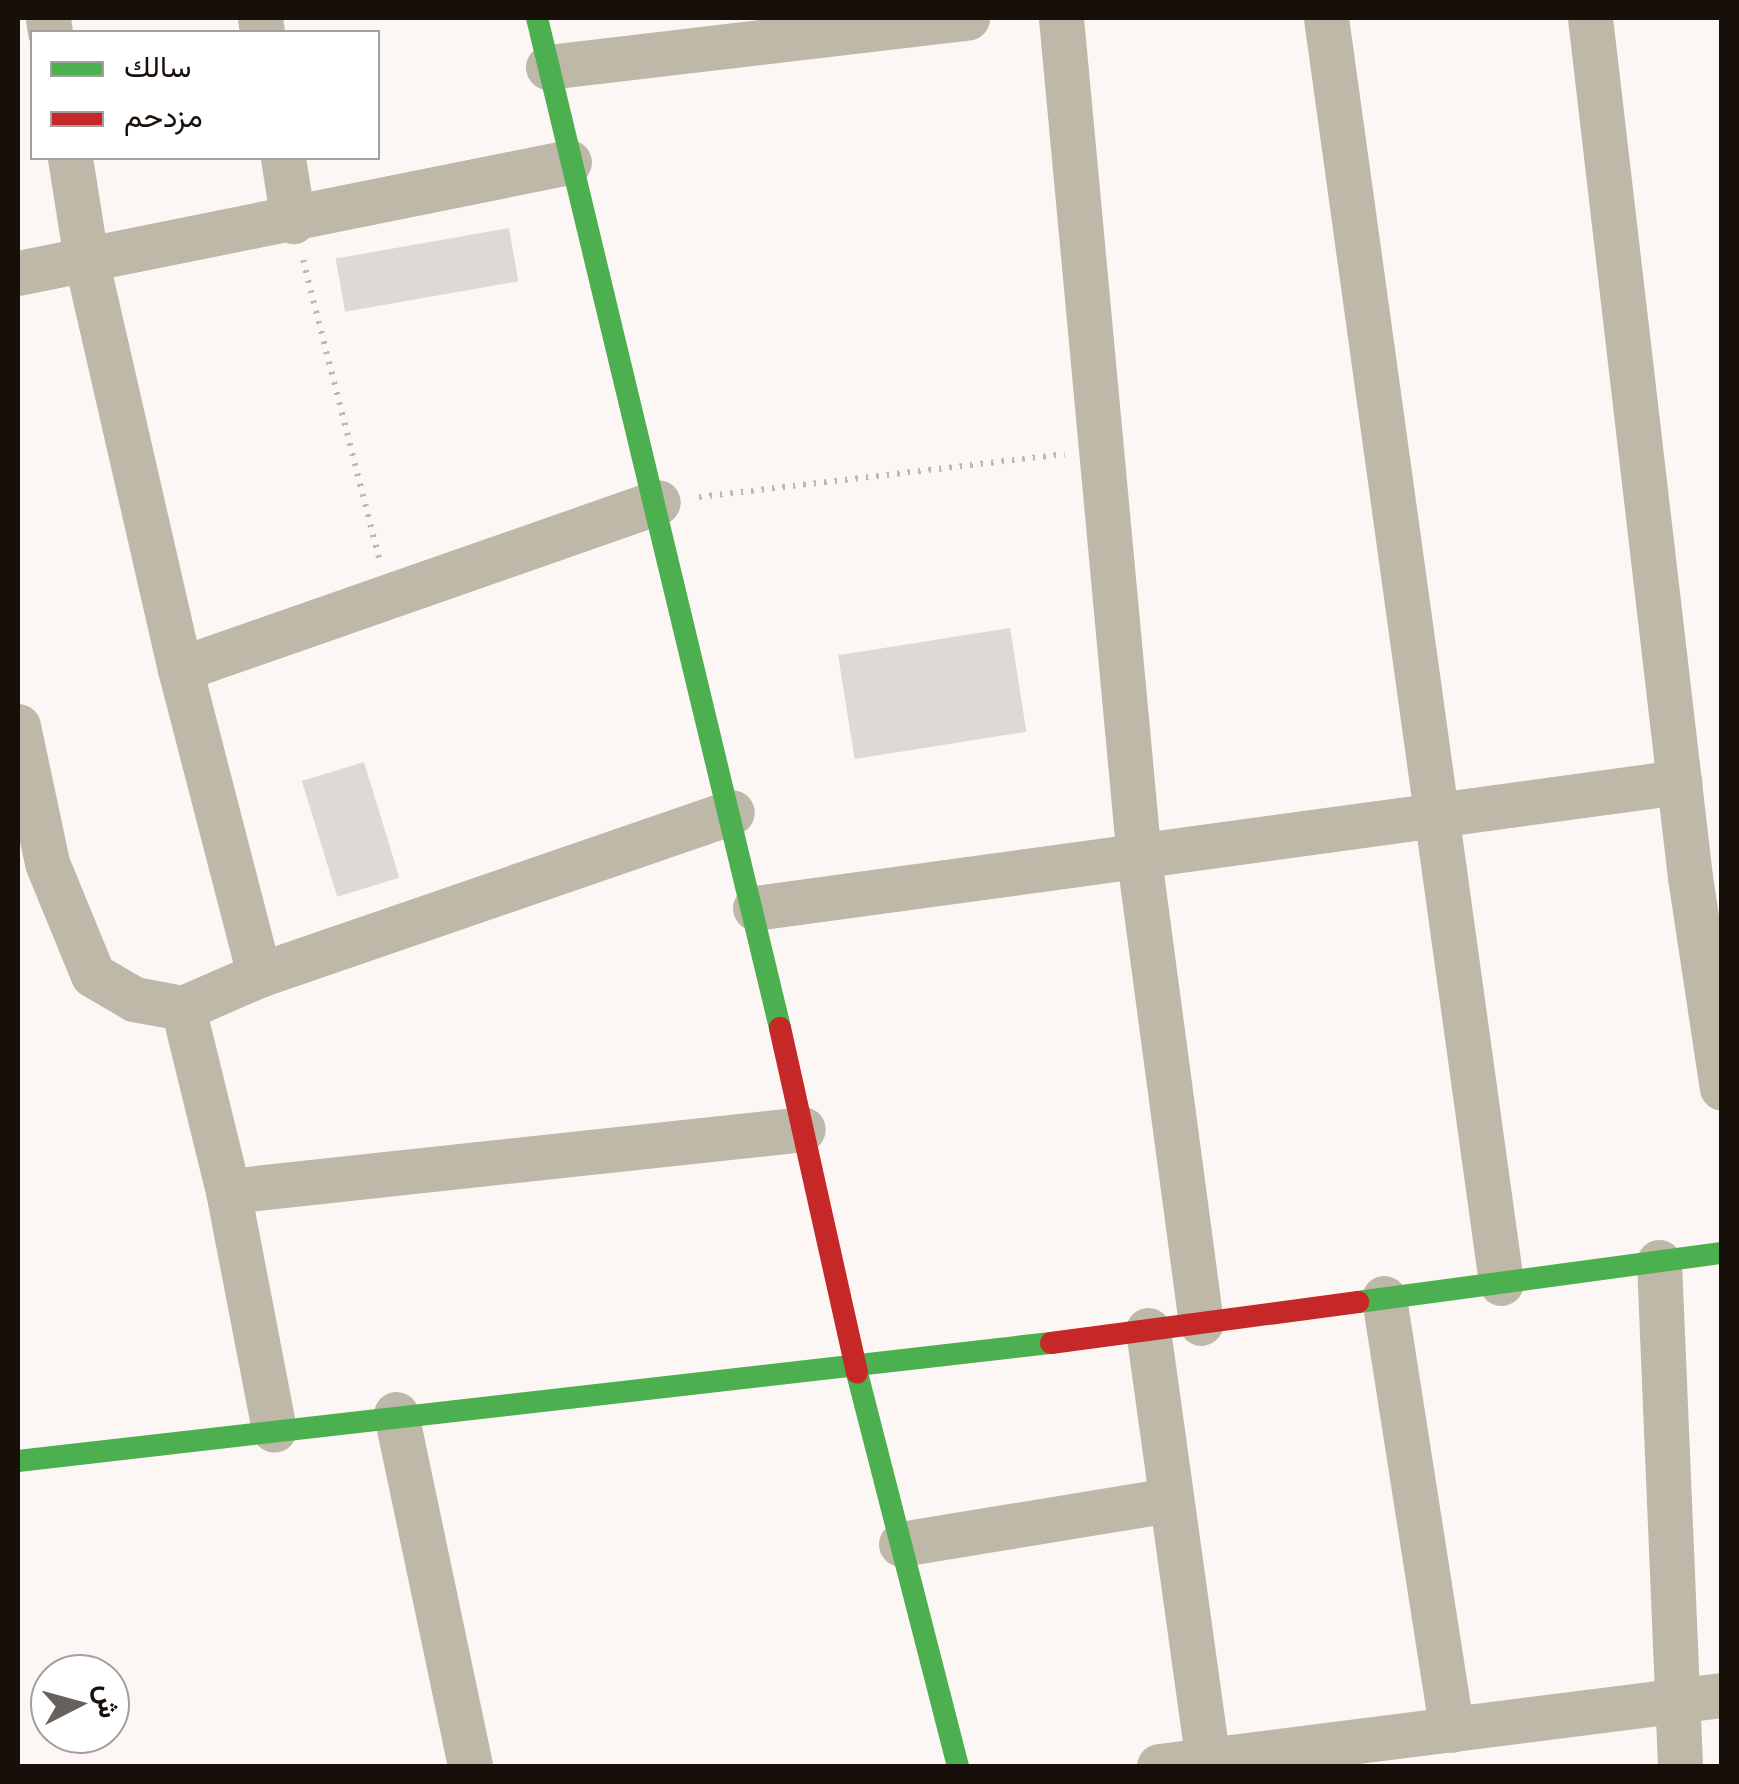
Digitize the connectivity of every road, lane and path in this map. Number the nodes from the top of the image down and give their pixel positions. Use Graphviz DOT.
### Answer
graph roads {
  1 [pos="536,18"];
  2 [pos="967,18"];
  3 [pos="1061,18"];
  4 [pos="1326,18"];
  5 [pos="1590,18"];
  6 [pos="548,67"];
  7 [pos="70,160"];
  8 [pos="283,160"];
  9 [pos="569,162"];
  10 [pos="293,222"];
  11 [pos="86,258"];
  12 [pos="18,274"];
  13 [pos="1098,450"];
  14 [pos="658,502"];
  15 [pos="388,594"];
  16 [pos="180,670"];
  17 [pos="18,726"];
  18 [pos="1679,782"];
  19 [pos="1435,811"];
  20 [pos="732,812"];
  21 [pos="1138,859"];
  22 [pos="1706,875"];
  23 [pos="754,908"];
  24 [pos="258,975"];
  25 [pos="183,1008"];
  26 [pos="1722,1088"];
  27 [pos="803,1129"];
  28 [pos="228,1191"];
  29 [pos="1722,1253"];
  30 [pos="1659,1262"];
  31 [pos="1501,1283"];
  32 [pos="1384,1298"];
  33 [pos="1202,1322"];
  34 [pos="1148,1330"];
  35 [pos="856,1370"];
  36 [pos="396,1414"];
  37 [pos="274,1430"];
  38 [pos="18,1461"];
  39 [pos="1169,1500"];
  40 [pos="901,1544"];
  41 [pos="1701,1698"];
  42 [pos="1452,1730"];
  43 [pos="1392,1752"];
  44 [pos="1208,1760"];
  45 [pos="470,1766"];
  46 [pos="958,1766"];
  47 [pos="1159,1766"];
  48 [pos="1680,1766"];
  1 -- 6 [label="street"];
  2 -- 6 [label="street"];
  3 -- 13 [label="street"];
  4 -- 19 [label="street"];
  5 -- 18 [label="street"];
  6 -- 9 [label="street"];
  7 -- 11 [label="street"];
  8 -- 10 [label="street"];
  9 -- 10 [label="street"];
  9 -- 14 [label="street"];
  10 -- 11 [label="street"];
  10 -- 15 [label="path"];
  11 -- 12 [label="street"];
  11 -- 16 [label="street"];
  13 -- 14 [label="path"];
  13 -- 21 [label="street"];
  14 -- 15 [label="street"];
  14 -- 20 [label="street"];
  15 -- 16 [label="street"];
  16 -- 24 [label="street"];
  17 -- 25 [label="street"];
  18 -- 19 [label="street"];
  18 -- 22 [label="street"];
  19 -- 21 [label="street"];
  19 -- 31 [label="street"];
  20 -- 23 [label="street"];
  20 -- 24 [label="street"];
  21 -- 23 [label="street"];
  21 -- 33 [label="street"];
  22 -- 26 [label="street"];
  23 -- 27 [label="street"];
  24 -- 25 [label="street"];
  25 -- 28 [label="street"];
  27 -- 28 [label="street"];
  27 -- 35 [label="street"];
  28 -- 37 [label="street"];
  29 -- 30 [label="street"];
  30 -- 31 [label="street"];
  30 -- 41 [label="street"];
  31 -- 32 [label="street"];
  32 -- 33 [label="street"];
  32 -- 42 [label="street"];
  33 -- 34 [label="street"];
  34 -- 35 [label="street"];
  34 -- 39 [label="street"];
  35 -- 36 [label="street"];
  35 -- 40 [label="street"];
  36 -- 37 [label="street"];
  36 -- 45 [label="street"];
  37 -- 38 [label="street"];
  39 -- 40 [label="street"];
  39 -- 44 [label="street"];
  40 -- 46 [label="street"];
  41 -- 42 [label="street"];
  41 -- 48 [label="street"];
  42 -- 43 [label="street"];
  43 -- 44 [label="street"];
  44 -- 47 [label="street"];
}
